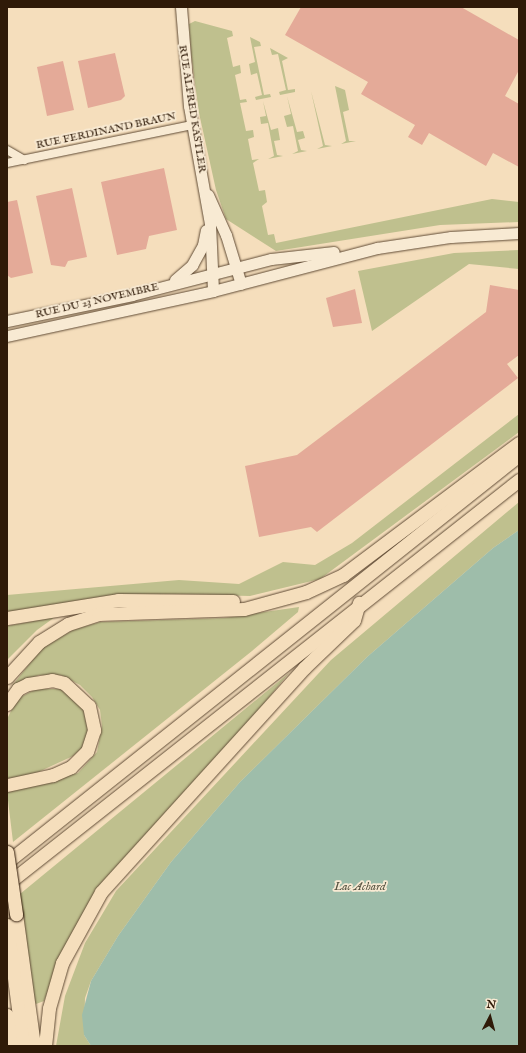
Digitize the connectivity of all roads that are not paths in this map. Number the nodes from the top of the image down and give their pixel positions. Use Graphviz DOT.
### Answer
graph roads {
  1 [pos="181,7"];
  2 [pos="192,125"];
  3 [pos="7,150"];
  4 [pos="24,160"];
  5 [pos="7,163"];
  6 [pos="204,186"];
  7 [pos="207,212"];
  8 [pos="519,233"];
  9 [pos="377,248"];
  10 [pos="238,267"];
  11 [pos="211,272"];
  12 [pos="172,283"];
  13 [pos="241,284"];
  14 [pos="213,291"];
  15 [pos="7,321"];
  16 [pos="7,336"];
  17 [pos="519,443"];
  18 [pos="519,455"];
  19 [pos="519,480"];
  20 [pos="277,602"];
  21 [pos="359,603"];
  22 [pos="7,618"];
  23 [pos="7,677"];
  24 [pos="7,704"];
  25 [pos="7,785"];
  26 [pos="7,852"];
  27 [pos="7,862"];
  28 [pos="7,884"];
  29 [pos="7,925"];
  30 [pos="7,1015"];
  31 [pos="11,1046"];
  32 [pos="23,1046"];
  33 [pos="34,1046"];
  34 [pos="45,1046"];
  1 -- 2 [label="main road, RUE ALFRED KASTLER"];
  2 -- 4 [label="street, RUE FERDINAND BRAUN"];
  2 -- 6 [label="main road, RUE ALFRED KASTLER"];
  3 -- 4 [label="street, RUE FERDINAND BRAUN"];
  4 -- 5 [label="street, RUE FERDINAND BRAUN"];
  6 -- 7 [label="main road, RUE ALFRED KASTLER"];
  6 -- 10 [label="main road, RUE ALFRED KASTLER"];
  7 -- 11 [label="main road, RUE ALFRED KASTLER"];
  7 -- 12 [label="main road"];
  8 -- 9 [label="main road"];
  9 -- 10 [label="main road, RUE DU 23 NOVEMBRE"];
  9 -- 13 [label="main road, RUE DU 23 NOVEMBRE"];
  10 -- 11 [label="main road, RUE DU 23 NOVEMBRE"];
  10 -- 13 [label="main road, RUE ALFRED KASTLER"];
  11 -- 12 [label="main road, RUE DU 23 NOVEMBRE"];
  11 -- 14 [label="main road, RUE ALFRED KASTLER"];
  12 -- 15 [label="main road, RUE DU 23 NOVEMBRE"];
  13 -- 14 [label="main road, RUE DU 23 NOVEMBRE"];
  14 -- 16 [label="main road, RUE DU 23 NOVEMBRE"];
  17 -- 20 [label="highway"];
  18 -- 27 [label="highway"];
  19 -- 21 [label="highway"];
  20 -- 22 [label="highway"];
  20 -- 23 [label="highway"];
  21 -- 28 [label="highway"];
  21 -- 34 [label="highway"];
  24 -- 25 [label="highway"];
  26 -- 33 [label="highway, bridge"];
  29 -- 32 [label="highway"];
  30 -- 31 [label="highway"];
}
